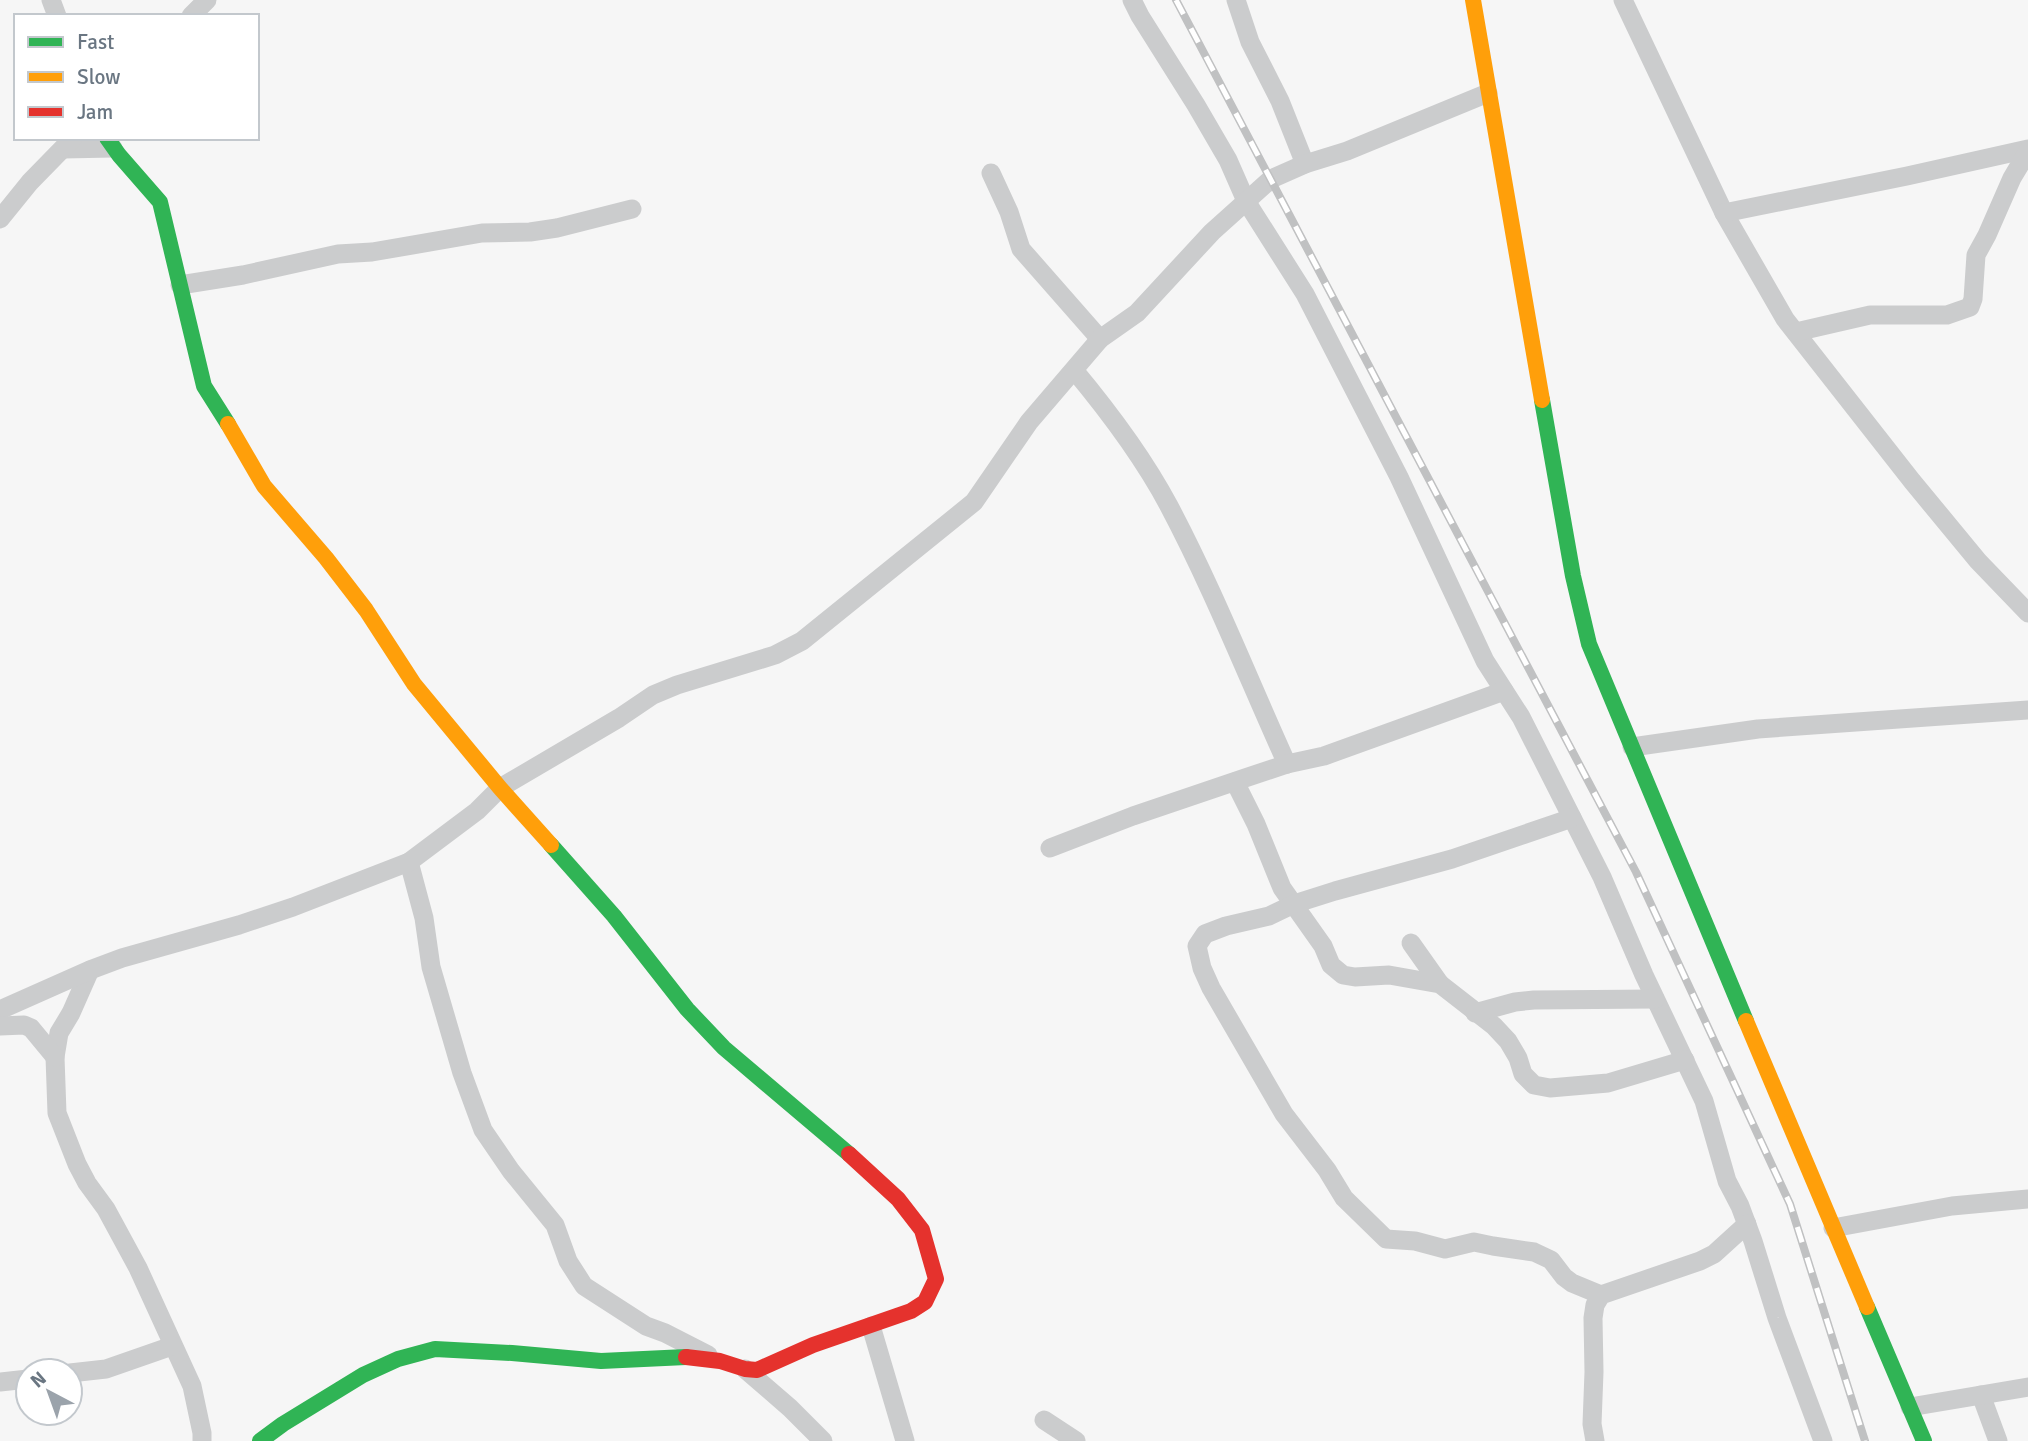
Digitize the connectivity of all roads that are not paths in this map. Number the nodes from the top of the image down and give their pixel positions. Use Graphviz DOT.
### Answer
graph roads {
  1 [pos="207,0"];
  2 [pos="1132,0"];
  3 [pos="1236,0"];
  4 [pos="1472,0"];
  5 [pos="1623,0"];
  6 [pos="193,14"];
  7 [pos="1488,93"];
  8 [pos="110,143"];
  9 [pos="68,144"];
  10 [pos="2028,150"];
  11 [pos="1305,164"];
  12 [pos="991,173"];
  13 [pos="1246,201"];
  14 [pos="632,209"];
  15 [pos="1724,213"];
  16 [pos="0,219"];
  17 [pos="180,285"];
  18 [pos="1796,332"];
  19 [pos="1100,339"];
  20 [pos="1074,370"];
  21 [pos="2028,613"];
  22 [pos="1504,691"];
  23 [pos="2028,710"];
  24 [pos="1632,747"];
  25 [pos="1287,764"];
  26 [pos="1235,782"];
  27 [pos="500,788"];
  28 [pos="1572,818"];
  29 [pos="1050,848"];
  30 [pos="409,862"];
  31 [pos="1294,904"];
  32 [pos="1411,943"];
  33 [pos="90,970"];
  34 [pos="1440,984"];
  35 [pos="1656,999"];
  36 [pos="0,1010"];
  37 [pos="1475,1013"];
  38 [pos="0,1026"];
  39 [pos="55,1057"];
  40 [pos="1685,1060"];
  41 [pos="2028,1199"];
  42 [pos="1747,1224"];
  43 [pos="1833,1228"];
  44 [pos="1601,1295"];
  45 [pos="871,1326"];
  46 [pos="172,1346"];
  47 [pos="720,1362"];
  48 [pos="745,1369"];
  49 [pos="84,1371"];
  50 [pos="2028,1387"];
  51 [pos="1982,1395"];
  52 [pos="1910,1407"];
  53 [pos="1044,1419"];
  54 [pos="202,1441"];
  55 [pos="260,1441"];
  56 [pos="823,1441"];
  57 [pos="905,1441"];
  58 [pos="1076,1441"];
  59 [pos="1595,1441"];
  60 [pos="1823,1441"];
  61 [pos="1924,1441"];
  62 [pos="1998,1441"];
  1 -- 6 [label="street"];
  2 -- 13 [label="street"];
  3 -- 11 [label="street"];
  4 -- 7 [label="street"];
  5 -- 15 [label="street"];
  7 -- 11 [label="street"];
  7 -- 24 [label="street"];
  8 -- 9 [label="street"];
  8 -- 17 [label="street"];
  9 -- 16 [label="street"];
  10 -- 15 [label="street"];
  10 -- 18 [label="street"];
  11 -- 13 [label="street"];
  12 -- 19 [label="street"];
  13 -- 19 [label="street"];
  13 -- 22 [label="street"];
  14 -- 17 [label="street"];
  15 -- 18 [label="street"];
  17 -- 27 [label="street"];
  18 -- 21 [label="street"];
  19 -- 20 [label="street"];
  20 -- 25 [label="street"];
  20 -- 27 [label="street"];
  22 -- 25 [label="street"];
  22 -- 28 [label="street"];
  23 -- 24 [label="street"];
  24 -- 43 [label="street"];
  25 -- 26 [label="street"];
  26 -- 29 [label="street"];
  26 -- 31 [label="street"];
  27 -- 30 [label="street"];
  27 -- 45 [label="street"];
  28 -- 31 [label="street"];
  28 -- 35 [label="street"];
  30 -- 33 [label="street"];
  30 -- 47 [label="street"];
  31 -- 34 [label="street"];
  31 -- 44 [label="street"];
  32 -- 34 [label="street"];
  33 -- 36 [label="street"];
  33 -- 39 [label="street"];
  34 -- 37 [label="street"];
  35 -- 37 [label="street"];
  35 -- 40 [label="street"];
  37 -- 40 [label="street"];
  38 -- 39 [label="street"];
  39 -- 46 [label="street"];
  40 -- 42 [label="street"];
  41 -- 43 [label="street"];
  42 -- 44 [label="street"];
  42 -- 60 [label="street"];
  43 -- 52 [label="street"];
  44 -- 59 [label="street"];
  45 -- 48 [label="street"];
  45 -- 57 [label="street"];
  46 -- 49 [label="street"];
  46 -- 54 [label="street"];
  47 -- 48 [label="street"];
  47 -- 55 [label="street"];
  48 -- 56 [label="street"];
  50 -- 51 [label="street"];
  51 -- 52 [label="street"];
  51 -- 62 [label="street"];
  52 -- 61 [label="street"];
  53 -- 58 [label="street"];
}
